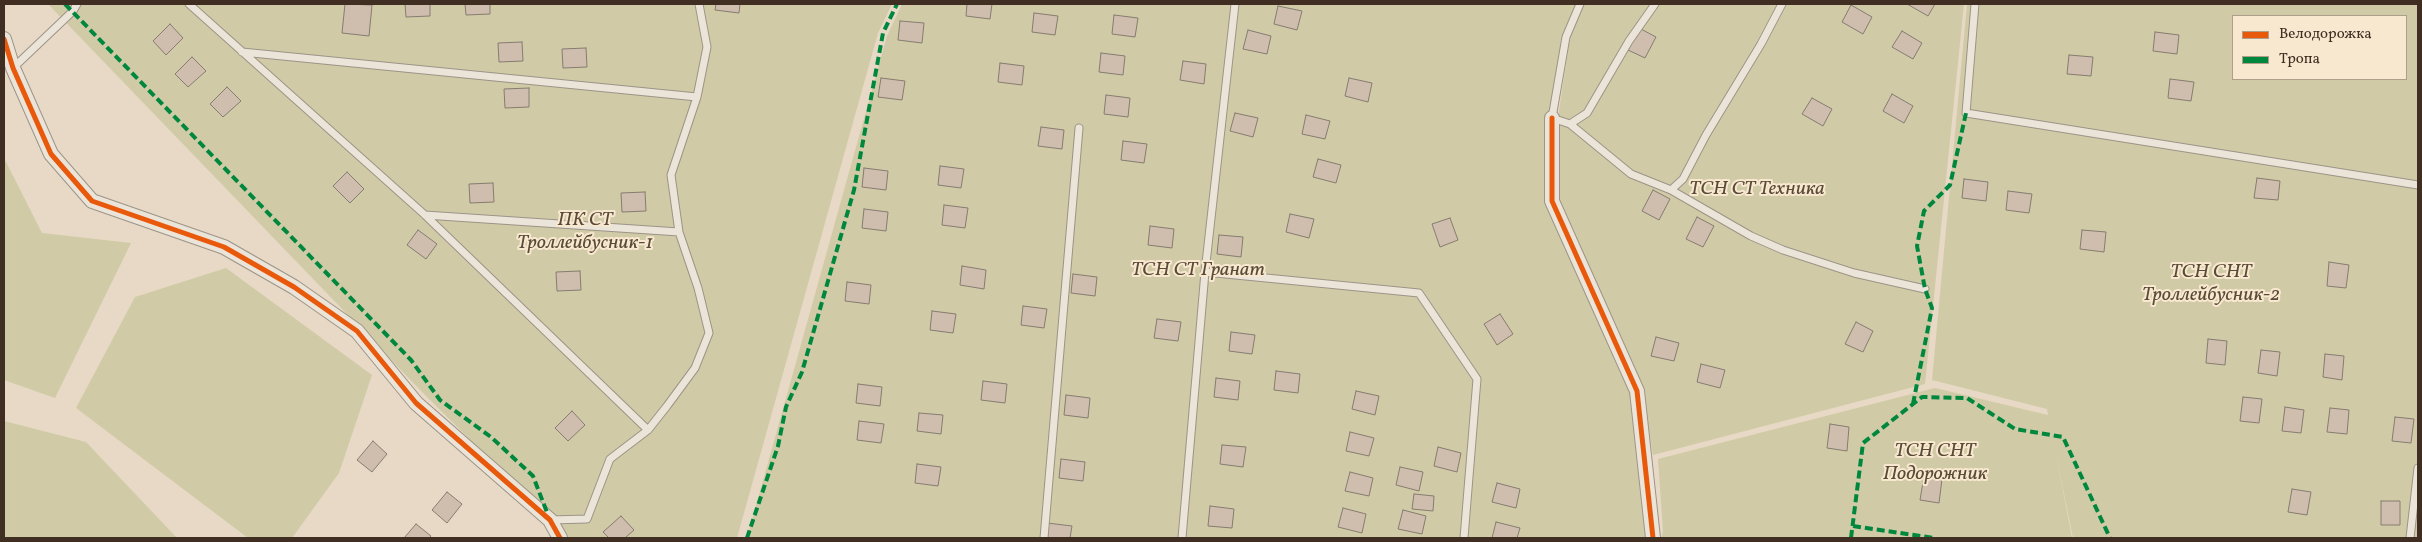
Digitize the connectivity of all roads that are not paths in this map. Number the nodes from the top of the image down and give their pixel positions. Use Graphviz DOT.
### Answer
graph roads {
  1 [pos="77,4"];
  2 [pos="189,4"];
  3 [pos="699,4"];
  4 [pos="1235,4"];
  5 [pos="1580,4"];
  6 [pos="1654,4"];
  7 [pos="1782,4"];
  8 [pos="1975,4"];
  9 [pos="4,39"];
  10 [pos="242,52"];
  11 [pos="13,68"];
  12 [pos="696,97"];
  13 [pos="1552,118"];
  14 [pos="1570,124"];
  15 [pos="1079,128"];
  16 [pos="2418,185"];
  17 [pos="1671,190"];
  18 [pos="424,215"];
  19 [pos="678,232"];
  20 [pos="1205,272"];
  21 [pos="1925,289"];
  22 [pos="648,430"];
  23 [pos="2418,468"];
  24 [pos="550,520"];
  25 [pos="560,538"];
  26 [pos="1044,538"];
  27 [pos="1182,538"];
  28 [pos="1464,538"];
  29 [pos="1653,538"];
  30 [pos="2410,538"];
  1 -- 11 [label="lane"];
  2 -- 10 [label="lane"];
  3 -- 12 [label="lane"];
  4 -- 20 [label="lane"];
  5 -- 13 [label="lane"];
  6 -- 14 [label="lane"];
  7 -- 17 [label="lane"];
  8 -- 16 [label="lane"];
  9 -- 11 [label="street"];
  10 -- 12 [label="lane"];
  10 -- 18 [label="lane"];
  11 -- 24 [label="street"];
  12 -- 19 [label="lane"];
  13 -- 14 [label="lane"];
  13 -- 29 [label="street"];
  14 -- 17 [label="lane"];
  15 -- 26 [label="lane"];
  17 -- 21 [label="lane"];
  18 -- 19 [label="lane"];
  18 -- 22 [label="lane"];
  19 -- 22 [label="lane"];
  20 -- 27 [label="lane"];
  20 -- 28 [label="lane"];
  22 -- 24 [label="lane"];
  23 -- 30 [label="lane"];
  24 -- 25 [label="street"];
}
